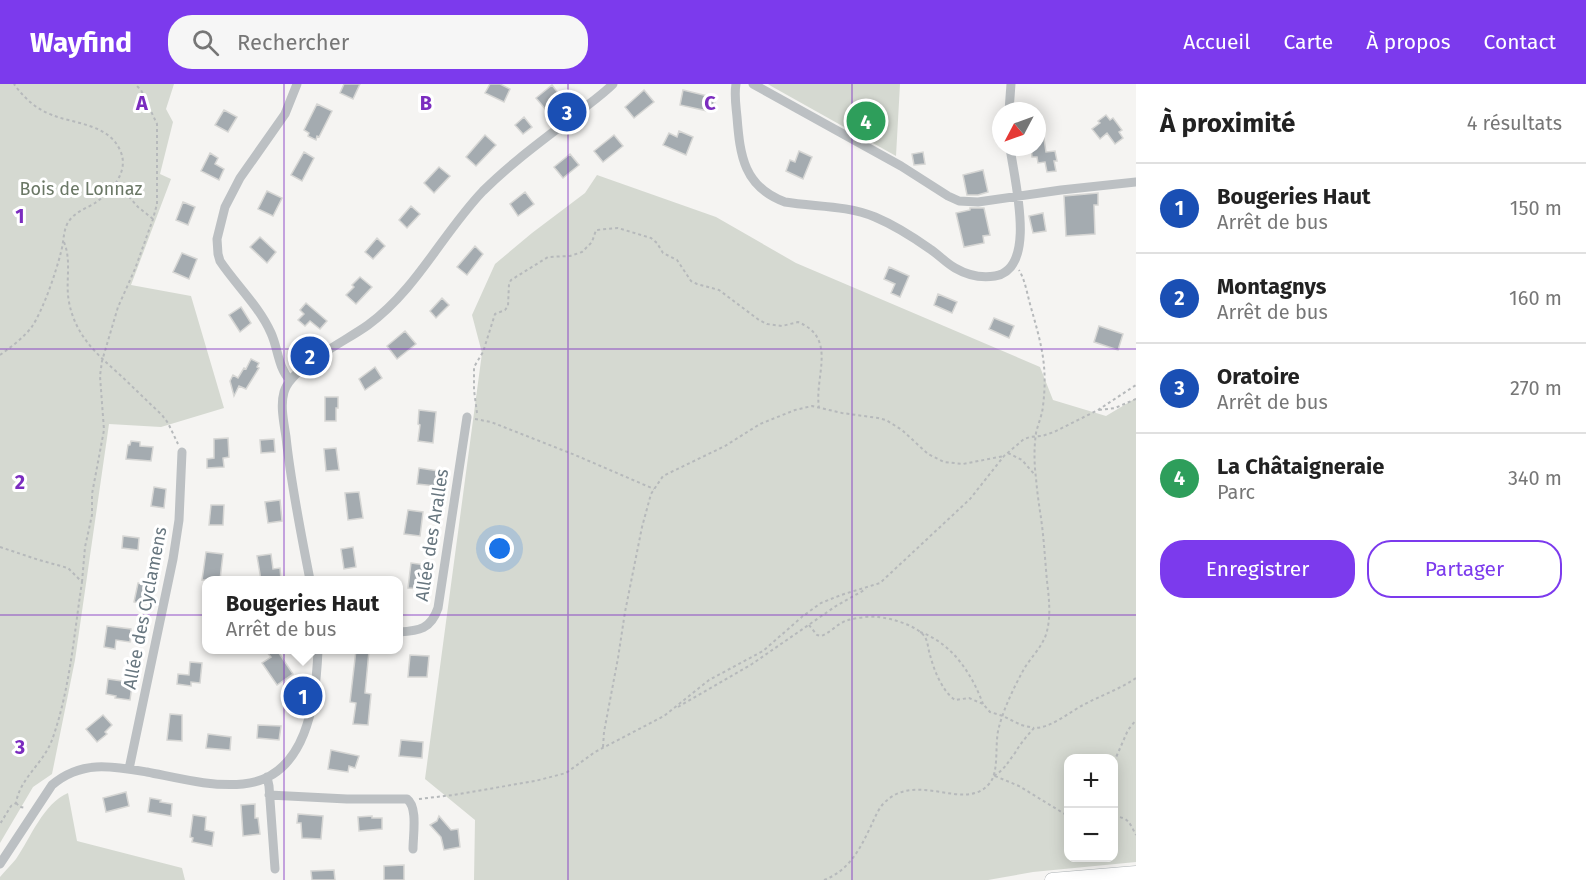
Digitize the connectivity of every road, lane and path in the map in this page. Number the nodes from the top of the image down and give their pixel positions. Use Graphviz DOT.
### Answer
graph roads {
  1 [pos="14,84"];
  2 [pos="135,84"];
  3 [pos="297,84"];
  4 [pos="610,84"];
  5 [pos="736,84"];
  6 [pos="753,84"];
  7 [pos="1011,84"];
  8 [pos="1010,102"];
  9 [pos="1011,156"];
  10 [pos="117,182"];
  11 [pos="1136,182"];
  12 [pos="1018,196"];
  13 [pos="153,219"];
  14 [pos="64,242"];
  15 [pos="1014,264"];
  16 [pos="0,355"];
  17 [pos="102,360"];
  18 [pos="290,380"];
  19 [pos="1136,385"];
  20 [pos="1136,399"];
  21 [pos="819,407"];
  22 [pos="1098,410"];
  23 [pos="471,418"];
  24 [pos="1036,436"];
  25 [pos="182,453"];
  26 [pos="1008,453"];
  27 [pos="1005,456"];
  28 [pos="1035,475"];
  29 [pos="654,489"];
  30 [pos="0,547"];
  31 [pos="309,576"];
  32 [pos="82,582"];
  33 [pos="872,586"];
  34 [pos="809,625"];
  35 [pos="919,631"];
  36 [pos="403,632"];
  37 [pos="318,654"];
  38 [pos="1136,678"];
  39 [pos="983,704"];
  40 [pos="674,709"];
  41 [pos="1003,716"];
  42 [pos="1136,720"];
  43 [pos="1034,728"];
  44 [pos="603,748"];
  45 [pos="1117,754"];
  46 [pos="129,769"];
  47 [pos="994,776"];
  48 [pos="267,777"];
  49 [pos="269,795"];
  50 [pos="407,799"];
  51 [pos="1064,814"];
  52 [pos="1118,817"];
  53 [pos="0,824"];
  54 [pos="1136,835"];
  55 [pos="412,849"];
  56 [pos="0,864"];
  57 [pos="275,869"];
  58 [pos="1136,873"];
  59 [pos="824,880"];
  60 [pos="1052,880"];
  1 -- 10 [label="path"];
  2 -- 13 [label="path"];
  3 -- 18 [label="street"];
  4 -- 18 [label="street"];
  5 -- 15 [label="street"];
  6 -- 12 [label="street"];
  7 -- 8 [label="street"];
  9 -- 12 [label="street"];
  10 -- 13 [label="path"];
  10 -- 14 [label="path"];
  11 -- 12 [label="street"];
  12 -- 15 [label="street"];
  13 -- 17 [label="path"];
  14 -- 16 [label="path"];
  14 -- 17 [label="path"];
  15 -- 24 [label="path"];
  17 -- 25 [label="path"];
  17 -- 32 [label="path"];
  18 -- 31 [label="street"];
  19 -- 22 [label="path"];
  20 -- 22 [label="path"];
  21 -- 23 [label="path"];
  21 -- 27 [label="path"];
  21 -- 29 [label="path"];
  22 -- 24 [label="path"];
  23 -- 29 [label="path"];
  23 -- 36 [label="street, Allée des Aralles"];
  24 -- 26 [label="path"];
  24 -- 28 [label="path"];
  25 -- 46 [label="street, Allée des Cyclamens"];
  26 -- 27 [label="path"];
  26 -- 28 [label="path"];
  27 -- 33 [label="path"];
  28 -- 41 [label="path"];
  29 -- 44 [label="path"];
  30 -- 32 [label="path"];
  32 -- 53 [label="path"];
  33 -- 34 [label="path"];
  33 -- 40 [label="path"];
  34 -- 35 [label="path"];
  34 -- 40 [label="path"];
  35 -- 39 [label="path"];
  35 -- 39 [label="path"];
  37 -- 48 [label="street"];
  38 -- 43 [label="path"];
  39 -- 41 [label="path"];
  40 -- 44 [label="path"];
  41 -- 43 [label="path"];
  41 -- 47 [label="path"];
  42 -- 45 [label="path"];
  43 -- 47 [label="path"];
  44 -- 50 [label="path"];
  46 -- 48 [label="street"];
  46 -- 56 [label="street"];
  47 -- 51 [label="path"];
  47 -- 59 [label="path"];
  48 -- 49 [label="street"];
  49 -- 50 [label="street"];
  49 -- 57 [label="street"];
  50 -- 55 [label="street"];
  52 -- 54 [label="path"];
  58 -- 60 [label="main road"];
}
